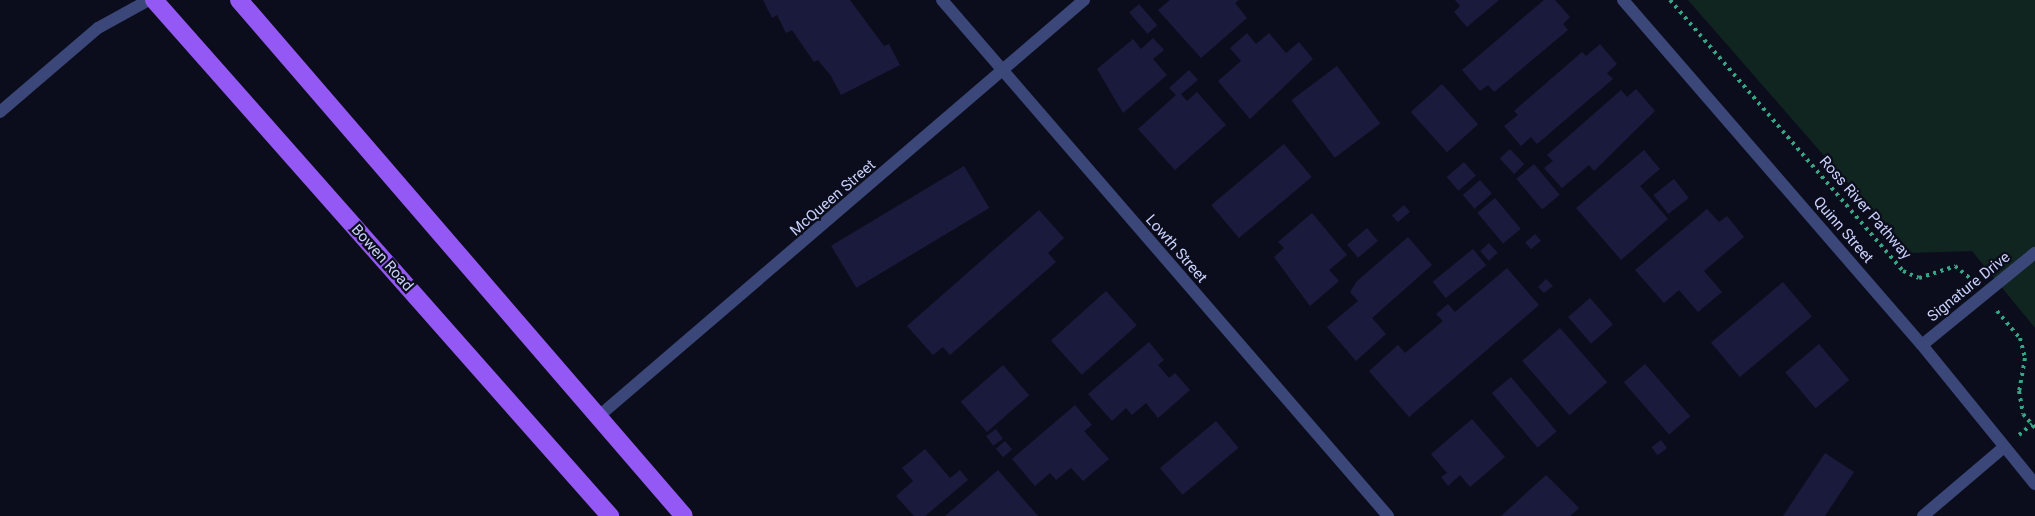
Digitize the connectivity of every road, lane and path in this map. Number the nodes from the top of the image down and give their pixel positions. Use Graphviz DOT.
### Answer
graph roads {
  1 [pos="151,0"];
  2 [pos="239,0"];
  3 [pos="942,0"];
  4 [pos="1084,0"];
  5 [pos="1623,0"];
  6 [pos="1670,0"];
  7 [pos="1002,72"];
  8 [pos="0,112"];
  9 [pos="2035,253"];
  10 [pos="1984,295"];
  11 [pos="1922,345"];
  12 [pos="599,416"];
  13 [pos="2035,428"];
  14 [pos="2003,448"];
  15 [pos="2035,484"];
  16 [pos="610,516"];
  17 [pos="684,516"];
  18 [pos="1388,516"];
  19 [pos="1923,516"];
  1 -- 8 [label="street"];
  1 -- 16 [label="main road, Bowen Road"];
  2 -- 12 [label="main road"];
  3 -- 7 [label="street, Lowth Street"];
  4 -- 7 [label="street, McQueen Street"];
  5 -- 11 [label="street, Quinn Street"];
  6 -- 10 [label="path, Ross River Pathway"];
  7 -- 12 [label="street, McQueen Street"];
  7 -- 18 [label="street, Lowth Street"];
  9 -- 10 [label="street, Signature Drive"];
  10 -- 11 [label="street, Signature Drive"];
  10 -- 13 [label="path, Ross River Pathway"];
  11 -- 14 [label="street, Quinn Street"];
  12 -- 17 [label="main road"];
  14 -- 15 [label="street, Quinn Street"];
  14 -- 19 [label="street"];
}
